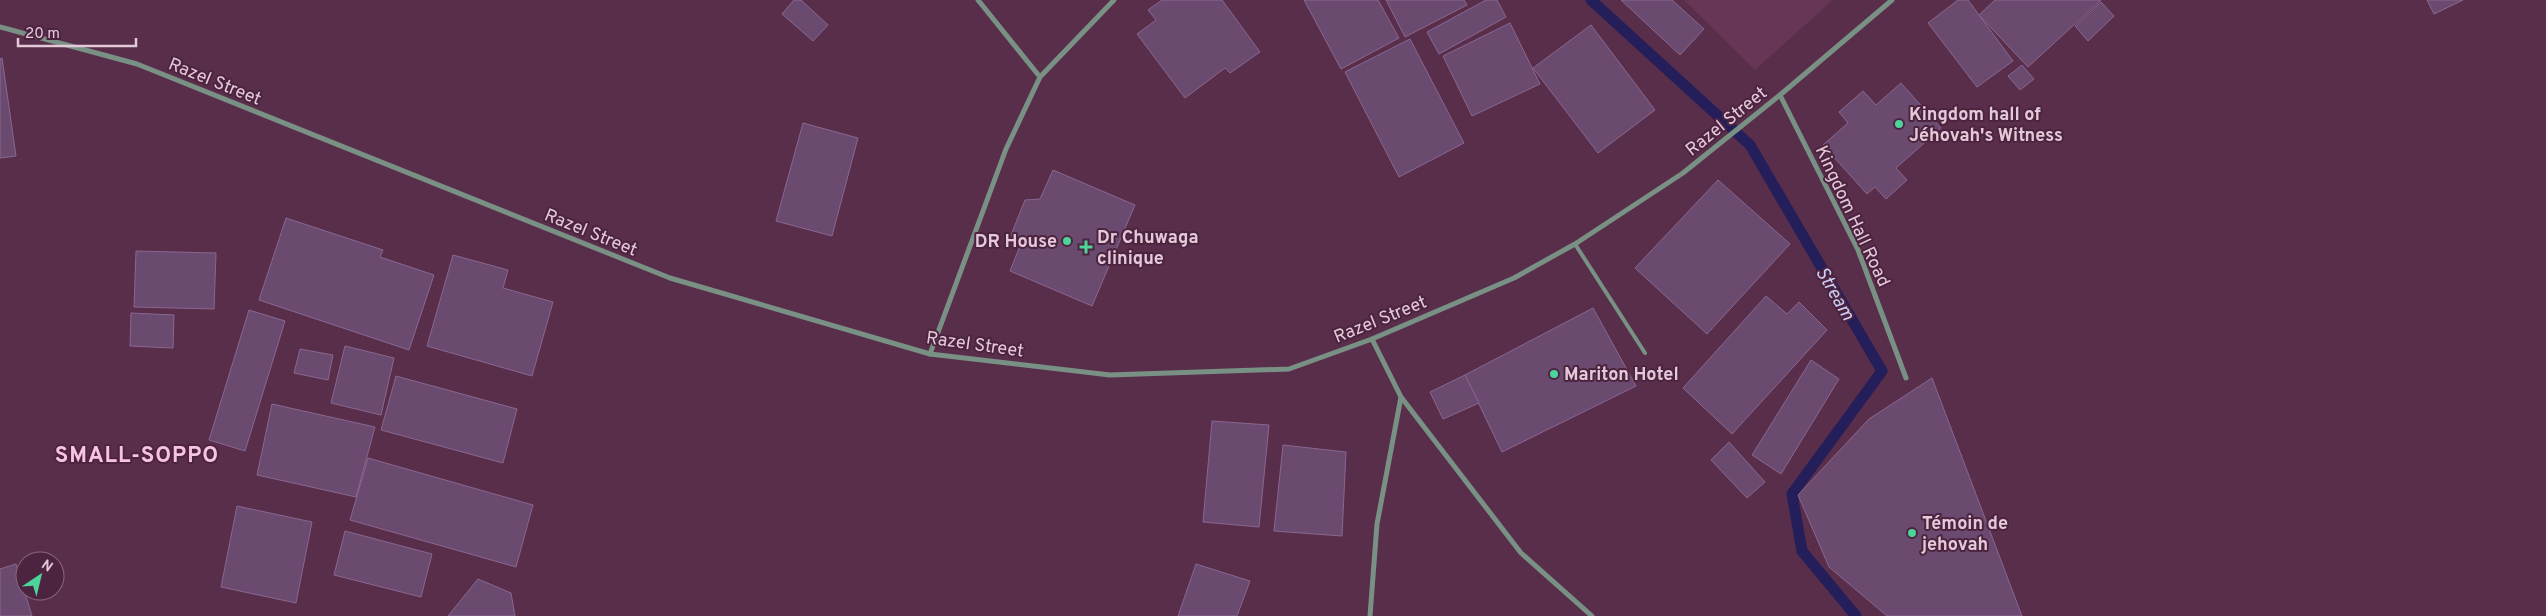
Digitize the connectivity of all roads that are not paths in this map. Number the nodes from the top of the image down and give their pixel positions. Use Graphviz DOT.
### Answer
graph roads {
  1 [pos="978,0"];
  2 [pos="1114,0"];
  3 [pos="1892,0"];
  4 [pos="0,27"];
  5 [pos="1040,77"];
  6 [pos="1780,95"];
  7 [pos="1575,244"];
  8 [pos="1372,339"];
  9 [pos="1645,353"];
  10 [pos="930,354"];
  11 [pos="1906,378"];
  12 [pos="1401,397"];
  13 [pos="1370,616"];
  14 [pos="1592,616"];
  1 -- 5 [label="street"];
  2 -- 5 [label="street"];
  3 -- 6 [label="street, Razel Street"];
  4 -- 10 [label="street, Razel Street"];
  5 -- 10 [label="street"];
  6 -- 7 [label="street, Razel Street"];
  6 -- 11 [label="street, Kingdom Hall Road"];
  7 -- 8 [label="street, Razel Street"];
  7 -- 9 [label="lane"];
  8 -- 10 [label="street, Razel Street"];
  8 -- 12 [label="street"];
  12 -- 13 [label="street"];
  12 -- 14 [label="street"];
}
